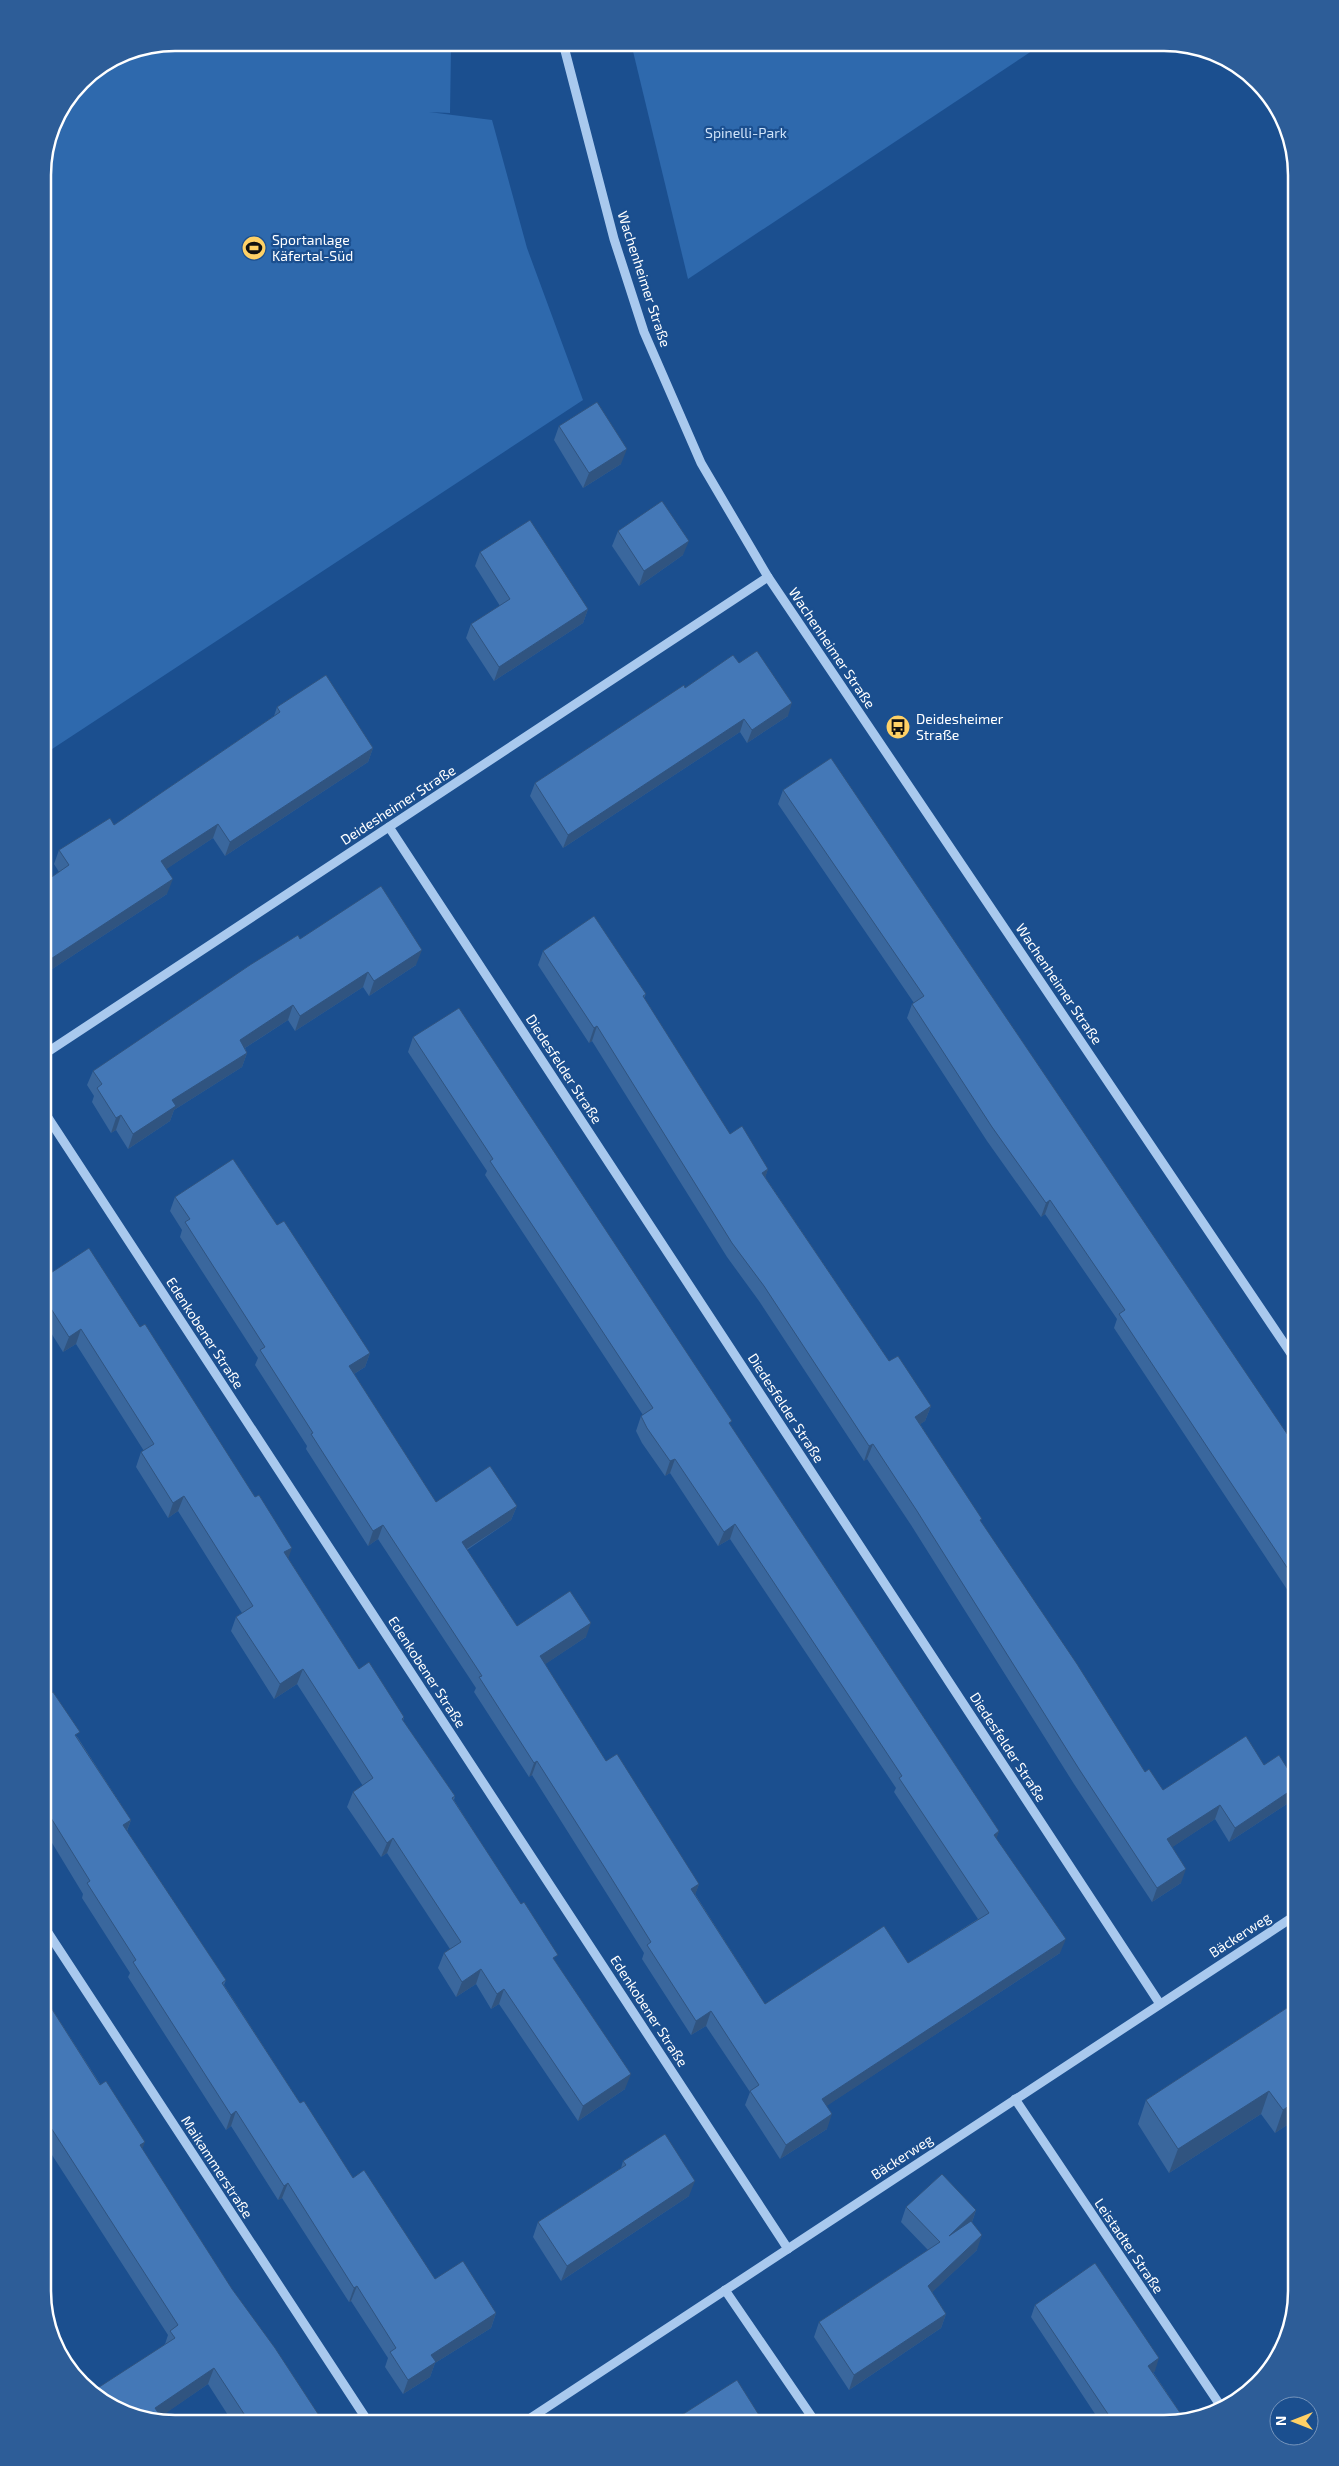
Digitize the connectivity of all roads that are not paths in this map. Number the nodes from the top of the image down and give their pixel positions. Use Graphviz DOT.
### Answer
graph roads {
  1 [pos="565,52"];
  2 [pos="768,577"];
  3 [pos="389,827"];
  4 [pos="52,1049"];
  5 [pos="52,1123"];
  6 [pos="1288,1349"];
  7 [pos="1288,1919"];
  8 [pos="51,1939"];
  9 [pos="1160,2004"];
  10 [pos="1015,2099"];
  11 [pos="788,2249"];
  12 [pos="725,2290"];
  13 [pos="1218,2402"];
  14 [pos="363,2414"];
  15 [pos="536,2414"];
  16 [pos="810,2415"];
  1 -- 2 [label="street, Wachenheimer Straße"];
  2 -- 3 [label="street, Deidesheimer Straße"];
  2 -- 6 [label="street, Wachenheimer Straße"];
  3 -- 4 [label="street, Deidesheimer Straße"];
  3 -- 9 [label="street, Diedesfelder Straße"];
  5 -- 11 [label="street, Edenkobener Straße"];
  7 -- 9 [label="street, Bäckerweg"];
  8 -- 14 [label="street, Maikammerstraße"];
  9 -- 10 [label="street, Bäckerweg"];
  10 -- 11 [label="street, Bäckerweg"];
  10 -- 13 [label="street, Leistadter Straße"];
  11 -- 12 [label="street, Bäckerweg"];
  12 -- 15 [label="street, Bäckerweg"];
  12 -- 16 [label="street"];
}
